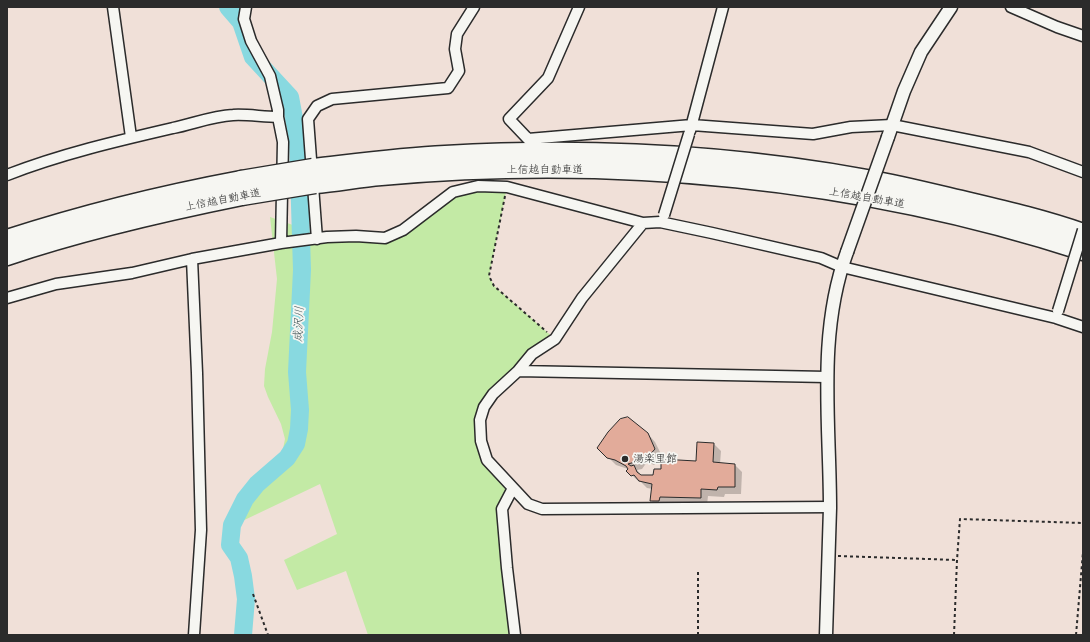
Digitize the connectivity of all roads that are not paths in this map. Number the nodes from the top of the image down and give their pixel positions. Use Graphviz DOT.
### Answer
graph roads {
  1 [pos="113,7"];
  2 [pos="246,7"];
  3 [pos="474,7"];
  4 [pos="579,7"];
  5 [pos="723,7"];
  6 [pos="951,7"];
  7 [pos="1011,7"];
  8 [pos="1083,36"];
  9 [pos="278,118"];
  10 [pos="892,125"];
  11 [pos="690,130"];
  12 [pos="131,138"];
  13 [pos="1083,172"];
  14 [pos="7,175"];
  15 [pos="314,176"];
  16 [pos="242,188"];
  17 [pos="662,219"];
  18 [pos="643,223"];
  19 [pos="1083,232"];
  20 [pos="7,239"];
  21 [pos="317,239"];
  22 [pos="281,243"];
  23 [pos="1083,251"];
  24 [pos="7,256"];
  25 [pos="192,258"];
  26 [pos="842,267"];
  27 [pos="7,298"];
  28 [pos="1057,315"];
  29 [pos="1083,327"];
  30 [pos="518,371"];
  31 [pos="827,377"];
  32 [pos="513,488"];
  33 [pos="830,507"];
  34 [pos="194,635"];
  35 [pos="515,635"];
  36 [pos="826,635"];
  1 -- 12 [label="street"];
  2 -- 9 [label="street"];
  3 -- 21 [label="street"];
  4 -- 11 [label="street"];
  5 -- 11 [label="street"];
  6 -- 10 [label="street"];
  7 -- 8 [label="street"];
  9 -- 12 [label="street"];
  9 -- 22 [label="street"];
  10 -- 11 [label="street"];
  10 -- 13 [label="street"];
  10 -- 26 [label="street, bridge"];
  11 -- 17 [label="street, bridge"];
  12 -- 14 [label="street"];
  15 -- 16 [label="highway, 上信越自動車道, bridge"];
  15 -- 19 [label="highway, 上信越自動車道"];
  15 -- 23 [label="highway, 上信越自動車道"];
  16 -- 20 [label="highway, 上信越自動車道"];
  16 -- 24 [label="highway, 上信越自動車道"];
  17 -- 18 [label="street"];
  17 -- 26 [label="street"];
  18 -- 21 [label="street"];
  18 -- 30 [label="street"];
  19 -- 28 [label="street, bridge"];
  21 -- 22 [label="street"];
  22 -- 25 [label="street"];
  25 -- 27 [label="street"];
  25 -- 34 [label="street"];
  26 -- 28 [label="street"];
  26 -- 31 [label="street"];
  28 -- 29 [label="street"];
  30 -- 31 [label="street"];
  30 -- 32 [label="street"];
  31 -- 33 [label="street"];
  32 -- 33 [label="street"];
  32 -- 35 [label="street"];
  33 -- 36 [label="street"];
}
